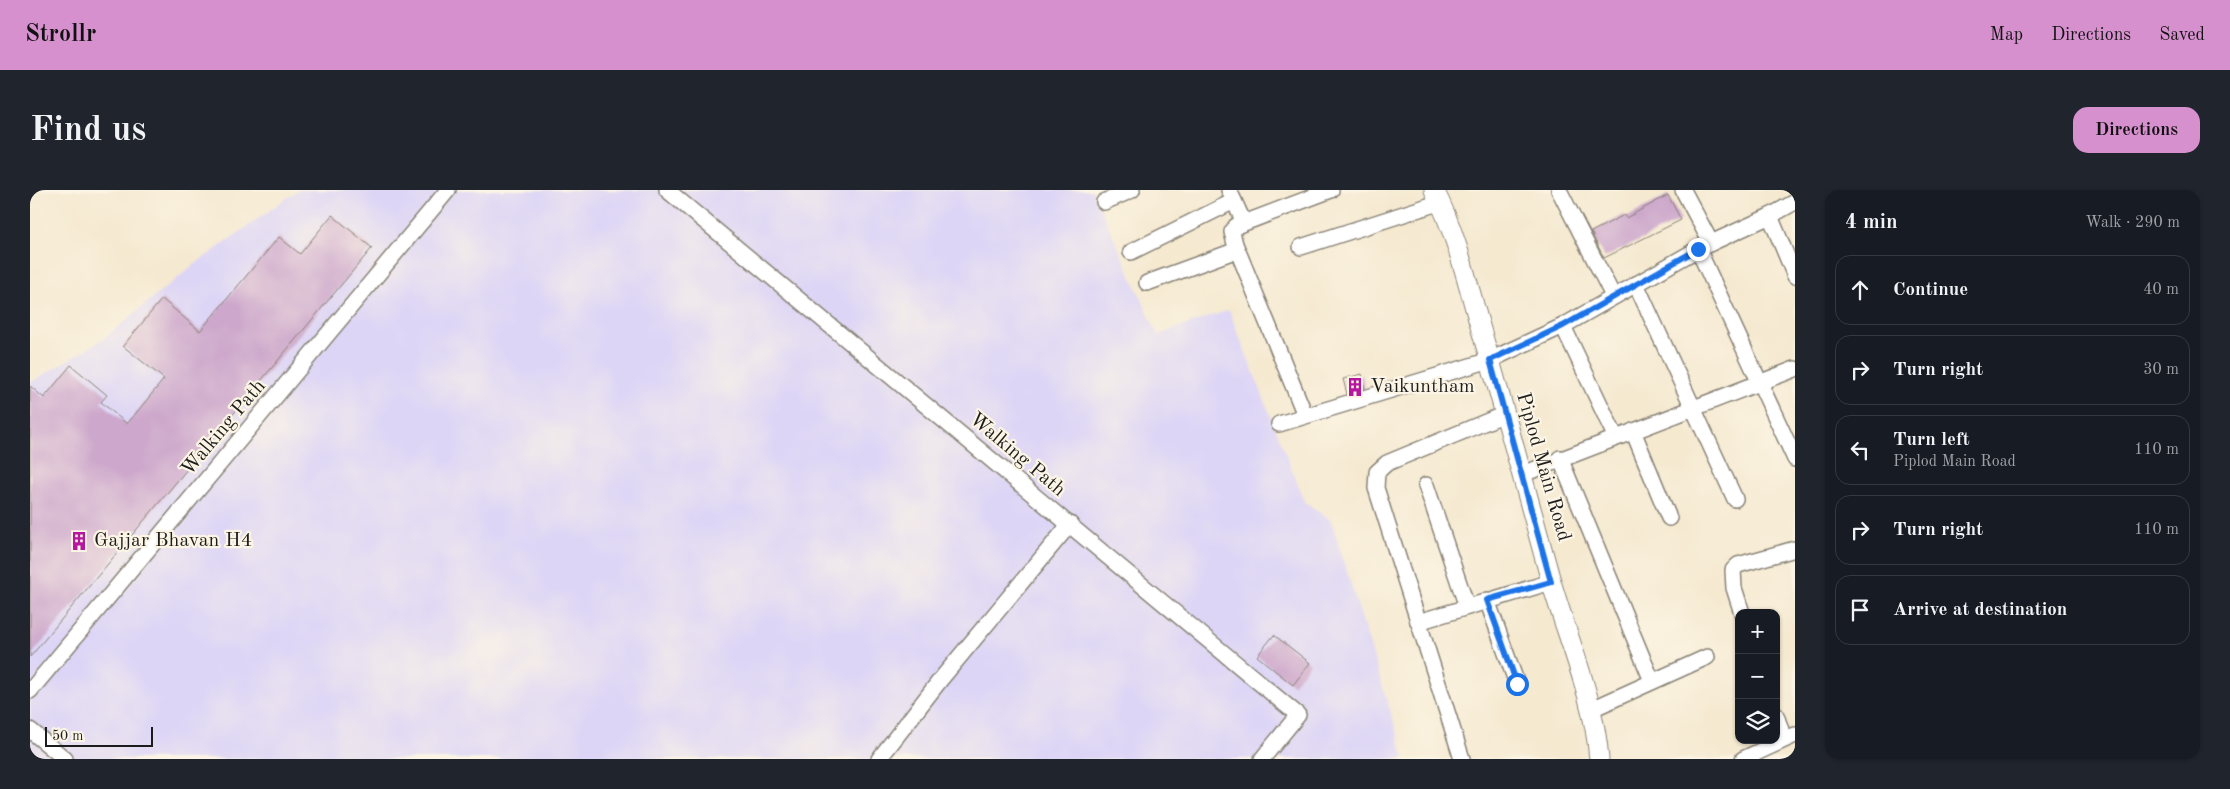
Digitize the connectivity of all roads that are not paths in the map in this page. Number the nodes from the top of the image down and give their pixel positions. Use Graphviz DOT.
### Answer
graph roads {
  1 [pos="448,190"];
  2 [pos="667,190"];
  3 [pos="1132,190"];
  4 [pos="1332,190"];
  5 [pos="1559,190"];
  6 [pos="1683,190"];
  7 [pos="1232,196"];
  8 [pos="1437,196"];
  9 [pos="1104,202"];
  10 [pos="1795,202"];
  11 [pos="1770,216"];
  12 [pos="1244,223"];
  13 [pos="1705,246"];
  14 [pos="1301,247"];
  15 [pos="1237,250"];
  16 [pos="1131,252"];
  17 [pos="1795,276"];
  18 [pos="1147,284"];
  19 [pos="1636,284"];
  20 [pos="1613,296"];
  21 [pos="1563,326"];
  22 [pos="1490,360"];
  23 [pos="1795,369"];
  24 [pos="1760,383"];
  25 [pos="1693,409"];
  26 [pos="1505,414"];
  27 [pos="1305,415"];
  28 [pos="1280,424"];
  29 [pos="1633,431"];
  30 [pos="1616,438"];
  31 [pos="1560,458"];
  32 [pos="1795,458"];
  33 [pos="1523,474"];
  34 [pos="1426,486"];
  35 [pos="1735,499"];
  36 [pos="1669,518"];
  37 [pos="1070,525"];
  38 [pos="1795,548"];
  39 [pos="1551,582"];
  40 [pos="1487,600"];
  41 [pos="1467,607"];
  42 [pos="1741,609"];
  43 [pos="1418,622"];
  44 [pos="1707,657"];
  45 [pos="1652,681"];
  46 [pos="1517,684"];
  47 [pos="30,691"];
  48 [pos="1592,709"];
  49 [pos="1780,721"];
  50 [pos="30,730"];
  51 [pos="1790,737"];
  52 [pos="64,759"];
  53 [pos="878,759"];
  54 [pos="1262,759"];
  55 [pos="1462,759"];
  56 [pos="1599,759"];
  57 [pos="1743,759"];
  1 -- 47 [label="street, Walking Path"];
  2 -- 37 [label="street, Walking Path"];
  3 -- 9 [label="street"];
  4 -- 12 [label="street"];
  5 -- 20 [label="street"];
  6 -- 13 [label="street"];
  7 -- 12 [label="street"];
  7 -- 16 [label="street"];
  8 -- 14 [label="street"];
  8 -- 22 [label="street, Piplod Main Road"];
  10 -- 11 [label="street"];
  11 -- 13 [label="street"];
  11 -- 17 [label="street"];
  12 -- 15 [label="street"];
  13 -- 19 [label="street"];
  13 -- 24 [label="street"];
  15 -- 18 [label="street"];
  15 -- 27 [label="street"];
  19 -- 20 [label="street"];
  19 -- 25 [label="street"];
  20 -- 21 [label="street"];
  21 -- 22 [label="street"];
  21 -- 30 [label="street"];
  22 -- 26 [label="street, Piplod Main Road"];
  22 -- 27 [label="street"];
  23 -- 24 [label="street"];
  24 -- 25 [label="street"];
  24 -- 32 [label="street"];
  25 -- 29 [label="street"];
  25 -- 35 [label="street"];
  26 -- 33 [label="street, Piplod Main Road"];
  26 -- 43 [label="street"];
  27 -- 28 [label="street"];
  29 -- 30 [label="street"];
  29 -- 36 [label="street"];
  30 -- 31 [label="street"];
  31 -- 33 [label="street"];
  31 -- 45 [label="street"];
  33 -- 39 [label="street, Piplod Main Road"];
  34 -- 41 [label="street"];
  37 -- 53 [label="street"];
  37 -- 54 [label="street, Walking Path"];
  38 -- 42 [label="street"];
  39 -- 40 [label="street"];
  39 -- 48 [label="street, Piplod Main Road"];
  40 -- 41 [label="street"];
  40 -- 46 [label="street"];
  41 -- 43 [label="street"];
  43 -- 55 [label="street"];
  44 -- 45 [label="street"];
  45 -- 48 [label="street"];
  48 -- 56 [label="street, Piplod Main Road"];
  49 -- 51 [label="street"];
  50 -- 52 [label="street"];
  51 -- 57 [label="street"];
}
